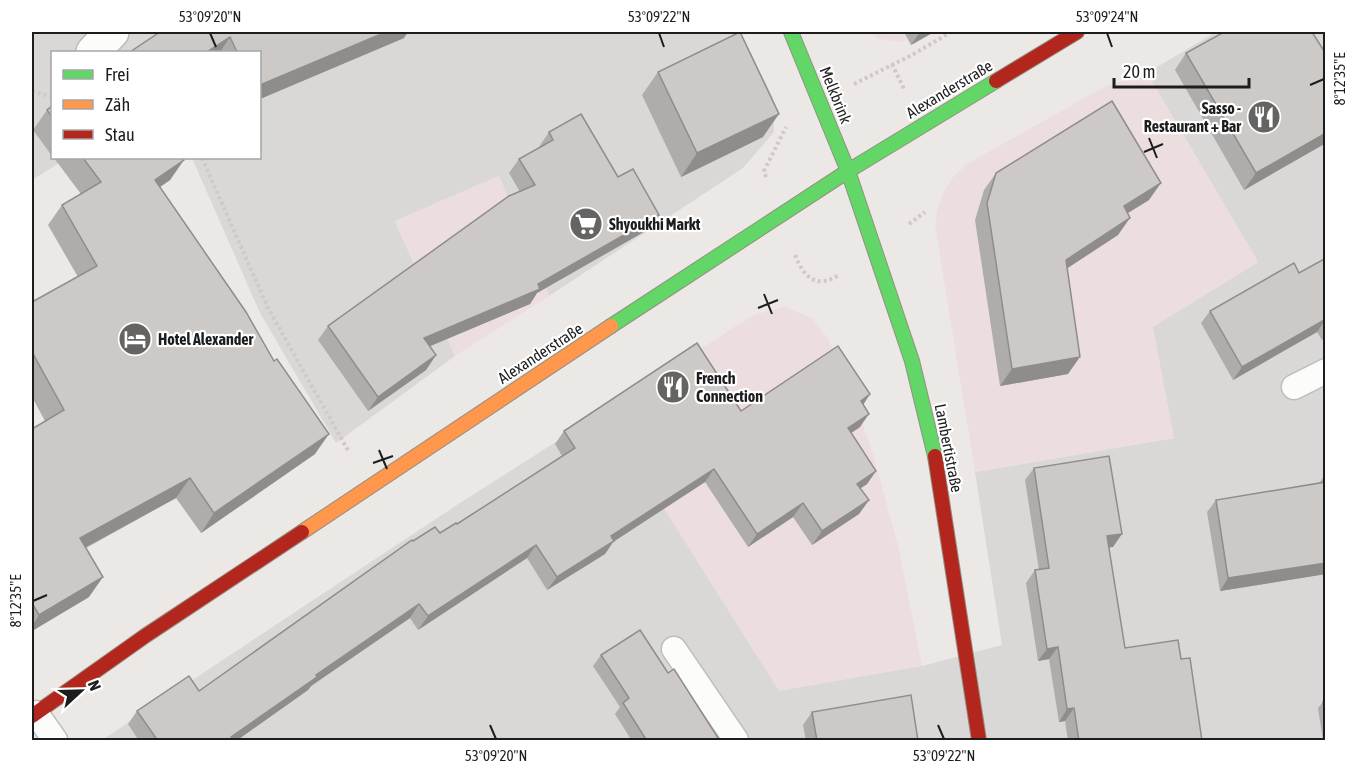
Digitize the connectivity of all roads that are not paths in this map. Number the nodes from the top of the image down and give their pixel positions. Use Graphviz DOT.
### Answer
graph roads {
  1 [pos="112,32"];
  2 [pos="791,32"];
  3 [pos="1077,32"];
  4 [pos="94,51"];
  5 [pos="848,171"];
  6 [pos="1326,371"];
  7 [pos="1294,387"];
  8 [pos="674,649"];
  9 [pos="34,715"];
  10 [pos="55,741"];
  11 [pos="736,741"];
  12 [pos="979,741"];
  1 -- 4 [label="street"];
  2 -- 5 [label="street, Melkbrink"];
  3 -- 5 [label="street, Alexanderstraße"];
  5 -- 9 [label="street, Alexanderstraße"];
  5 -- 12 [label="street, Lambertistraße"];
  6 -- 7 [label="lane"];
  8 -- 11 [label="lane"];
  9 -- 10 [label="lane"];
}
